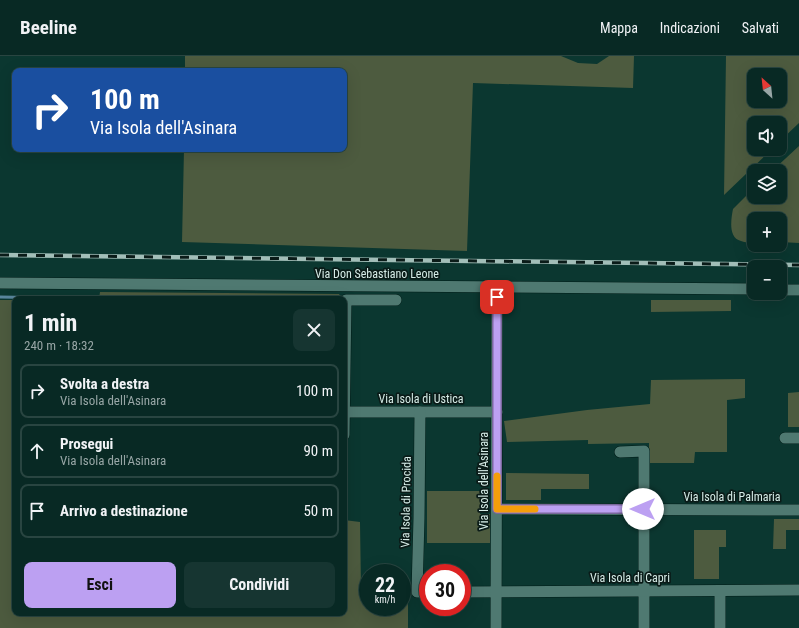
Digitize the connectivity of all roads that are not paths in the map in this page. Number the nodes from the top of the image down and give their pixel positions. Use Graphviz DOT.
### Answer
graph roads {
  1 [pos="0,283"];
  2 [pos="747,289"];
  3 [pos="787,290"];
  4 [pos="799,290"];
  5 [pos="497,297"];
  6 [pos="347,300"];
  7 [pos="396,300"];
  8 [pos="347,412"];
  9 [pos="420,412"];
  10 [pos="497,412"];
  11 [pos="785,438"];
  12 [pos="799,438"];
  13 [pos="620,452"];
  14 [pos="497,509"];
  15 [pos="643,509"];
  16 [pos="799,510"];
  17 [pos="421,564"];
  18 [pos="799,590"];
  19 [pos="720,591"];
  20 [pos="471,592"];
  21 [pos="497,592"];
  22 [pos="644,592"];
  23 [pos="496,628"];
  24 [pos="644,628"];
  25 [pos="720,628"];
  1 -- 2 [label="street, Via Don Sebastiano Leone"];
  3 -- 4 [label="street"];
  5 -- 10 [label="street, Via Isola dell'Asinara"];
  6 -- 7 [label="street"];
  8 -- 9 [label="street, Via Isola di Ustica"];
  9 -- 10 [label="street, Via Isola di Ustica"];
  9 -- 17 [label="street, Via Isola di Procida"];
  10 -- 14 [label="street, Via Isola dell'Asinara"];
  11 -- 12 [label="street"];
  13 -- 15 [label="street"];
  14 -- 15 [label="street, Via Isola di Palmaria"];
  14 -- 21 [label="street, Via Isola dell'Asinara"];
  15 -- 16 [label="street, Via Isola di Palmaria"];
  15 -- 22 [label="street"];
  18 -- 19 [label="street, Via Isola di Capri"];
  19 -- 22 [label="street, Via Isola di Capri"];
  19 -- 25 [label="street"];
  20 -- 21 [label="street, Via Isola di Capri"];
  21 -- 22 [label="street, Via Isola di Capri"];
  21 -- 23 [label="street, Via Isola dell'Asinara"];
  22 -- 24 [label="street"];
}
